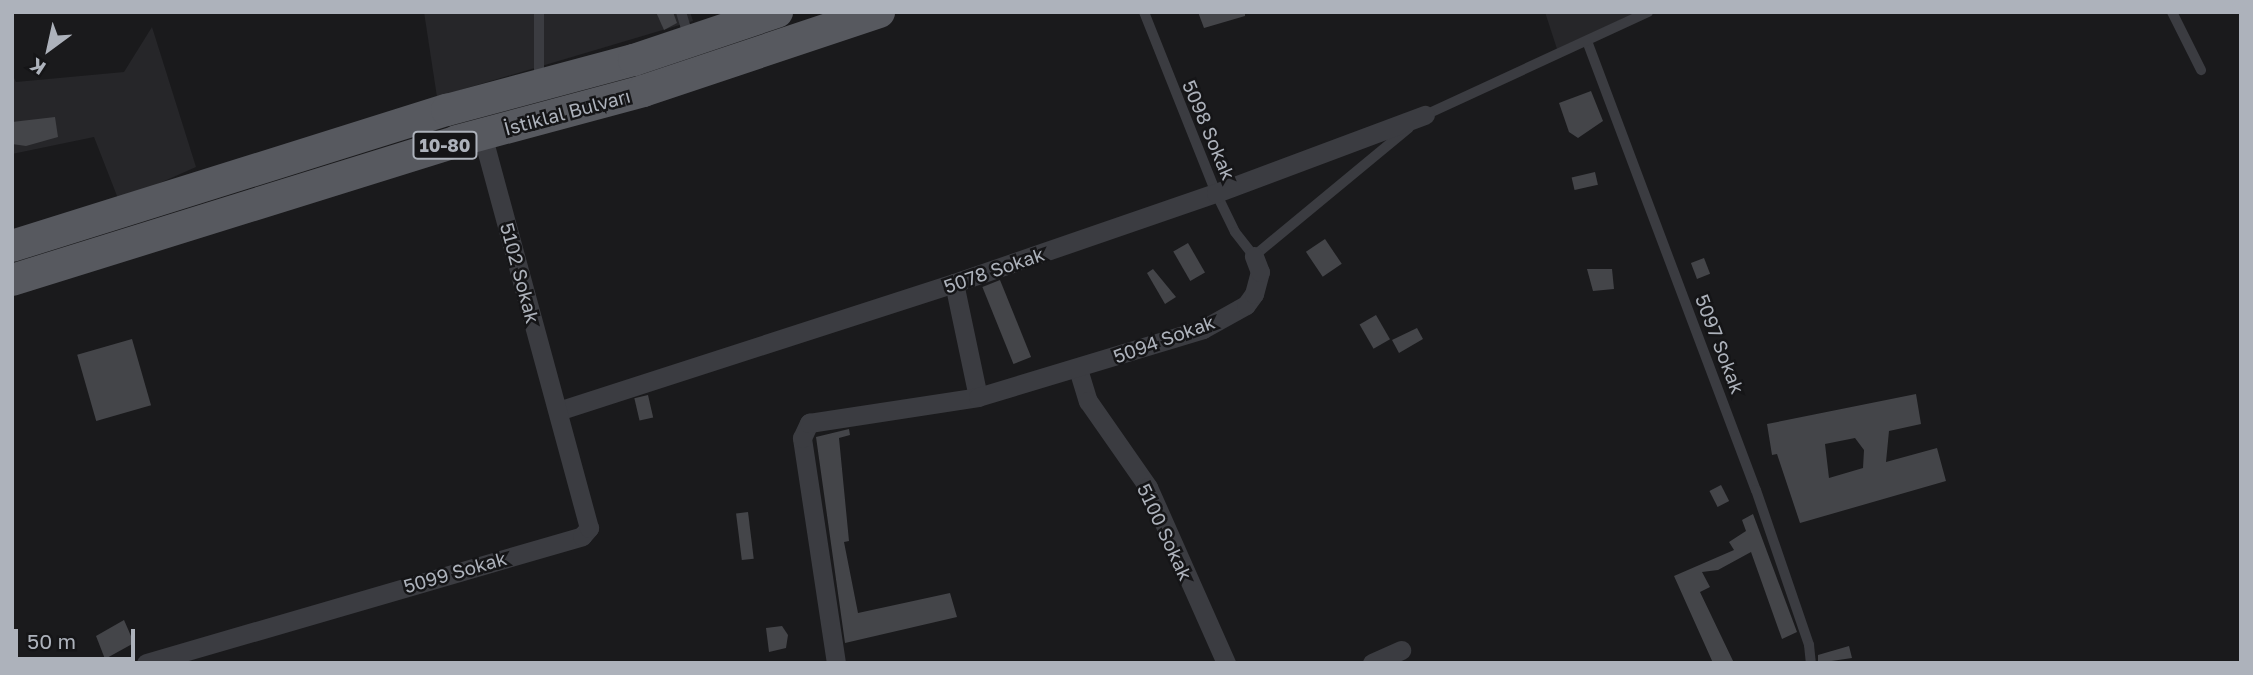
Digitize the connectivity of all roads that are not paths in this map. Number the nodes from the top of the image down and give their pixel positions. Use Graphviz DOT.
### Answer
graph roads {
  1 [pos="539,12"];
  2 [pos="777,12"];
  3 [pos="879,12"];
  4 [pos="1144,12"];
  5 [pos="1648,12"];
  6 [pos="2172,12"];
  7 [pos="685,27"];
  8 [pos="1587,41"];
  9 [pos="2201,70"];
  10 [pos="538,86"];
  11 [pos="1425,115"];
  12 [pos="482,134"];
  13 [pos="1216,193"];
  14 [pos="12,246"];
  15 [pos="1254,256"];
  16 [pos="12,280"];
  17 [pos="954,283"];
  18 [pos="1078,369"];
  19 [pos="978,397"];
  20 [pos="558,411"];
  21 [pos="1401,650"];
  22 [pos="146,663"];
  23 [pos="836,663"];
  24 [pos="1226,663"];
  25 [pos="1372,663"];
  26 [pos="1811,663"];
  1 -- 10 [label="lane"];
  2 -- 7 [label="main road, İstiklal Bulvarı / 10-80"];
  3 -- 12 [label="main road, İstiklal Bulvarı / 10-80"];
  4 -- 13 [label="lane, 5098 Sokak"];
  5 -- 8 [label="lane"];
  6 -- 9 [label="lane"];
  7 -- 10 [label="main road, İstiklal Bulvarı / 10-80"];
  8 -- 11 [label="lane"];
  8 -- 26 [label="lane, 5097 Sokak"];
  10 -- 14 [label="main road, İstiklal Bulvarı / 10-80"];
  11 -- 13 [label="street, 5078 Sokak"];
  11 -- 15 [label="lane"];
  12 -- 16 [label="main road, İstiklal Bulvarı / 10-80"];
  12 -- 20 [label="street, 5102 Sokak"];
  13 -- 15 [label="lane, 5098 Sokak"];
  13 -- 17 [label="street, 5078 Sokak"];
  15 -- 18 [label="street, 5094 Sokak"];
  17 -- 19 [label="street"];
  17 -- 20 [label="street, 5078 Sokak"];
  18 -- 19 [label="street, 5094 Sokak"];
  18 -- 24 [label="street, 5100 Sokak"];
  19 -- 23 [label="street, 5094 Sokak"];
  20 -- 22 [label="street, 5099 Sokak"];
  21 -- 25 [label="street"];
}
